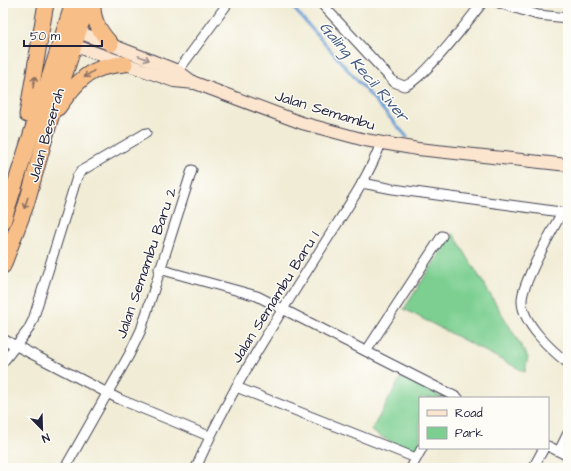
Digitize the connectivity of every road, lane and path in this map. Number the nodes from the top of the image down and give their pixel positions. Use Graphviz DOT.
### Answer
graph roads {
  1 [pos="46,3"];
  2 [pos="73,3"];
  3 [pos="88,3"];
  4 [pos="93,3"];
  5 [pos="228,3"];
  6 [pos="321,3"];
  7 [pos="482,3"];
  8 [pos="499,3"];
  9 [pos="568,18"];
  10 [pos="69,36"];
  11 [pos="111,44"];
  12 [pos="125,64"];
  13 [pos="176,76"];
  14 [pos="51,117"];
  15 [pos="146,133"];
  16 [pos="381,143"];
  17 [pos="500,158"];
  18 [pos="568,158"];
  19 [pos="568,165"];
  20 [pos="192,170"];
  21 [pos="362,183"];
  22 [pos="565,212"];
  23 [pos="3,215"];
  24 [pos="3,222"];
  25 [pos="442,236"];
  26 [pos="3,266"];
  27 [pos="160,269"];
  28 [pos="284,309"];
  29 [pos="3,339"];
  30 [pos="16,346"];
  31 [pos="366,350"];
  32 [pos="3,362"];
  33 [pos="568,363"];
  34 [pos="236,387"];
  35 [pos="108,392"];
  36 [pos="454,397"];
  37 [pos="568,433"];
  38 [pos="209,436"];
  39 [pos="549,446"];
  40 [pos="421,449"];
  41 [pos="543,449"];
  42 [pos="559,451"];
  43 [pos="568,456"];
  44 [pos="416,458"];
  45 [pos="65,468"];
  46 [pos="196,468"];
  47 [pos="411,468"];
  48 [pos="533,468"];
  23 -- 1 [label="highway, one-way"];
  2 -- 10 [label="highway, Jalan Beserah"];
  3 -- 10 [label="highway, Jalan Beserah"];
  4 -- 11 [label="highway"];
  5 -- 13 [label="street"];
  6 -- 7 [label="street"];
  8 -- 9 [label="street"];
  10 -- 11 [label="main road, Jalan Semambu"];
  10 -- 12 [label="main road, Jalan Semambu"];
  10 -- 14 [label="highway, Jalan Beserah"];
  10 -- 24 [label="highway, Jalan Beserah"];
  11 -- 13 [label="main road, Jalan Semambu, one-way"];
  12 -- 13 [label="main road, Jalan Semambu"];
  12 -- 14 [label="highway, one-way"];
  13 -- 16 [label="main road, Jalan Semambu"];
  14 -- 26 [label="highway, Jalan Beserah, one-way"];
  15 -- 30 [label="street"];
  16 -- 17 [label="main road, Jalan Semambu"];
  16 -- 21 [label="street, Jalan Semambu Baru 1"];
  17 -- 18 [label="main road"];
  17 -- 19 [label="main road, Jalan Semambu"];
  20 -- 27 [label="street, Jalan Semambu Baru 2"];
  21 -- 22 [label="street"];
  21 -- 28 [label="street, Jalan Semambu Baru 1"];
  22 -- 33 [label="street"];
  25 -- 31 [label="street"];
  27 -- 28 [label="street"];
  27 -- 35 [label="street, Jalan Semambu Baru 2"];
  28 -- 31 [label="street"];
  28 -- 34 [label="street, Jalan Semambu Baru 1"];
  29 -- 30 [label="street"];
  30 -- 32 [label="street"];
  30 -- 35 [label="street"];
  31 -- 36 [label="street"];
  34 -- 38 [label="street, Jalan Semambu Baru 1"];
  34 -- 44 [label="street"];
  35 -- 38 [label="street"];
  35 -- 45 [label="street, Jalan Semambu Baru 2"];
  37 -- 42 [label="street"];
  38 -- 46 [label="street, Jalan Semambu Baru 1"];
  39 -- 42 [label="street"];
  40 -- 44 [label="street"];
  41 -- 48 [label="street"];
  42 -- 43 [label="street"];
  44 -- 47 [label="street"];
}
